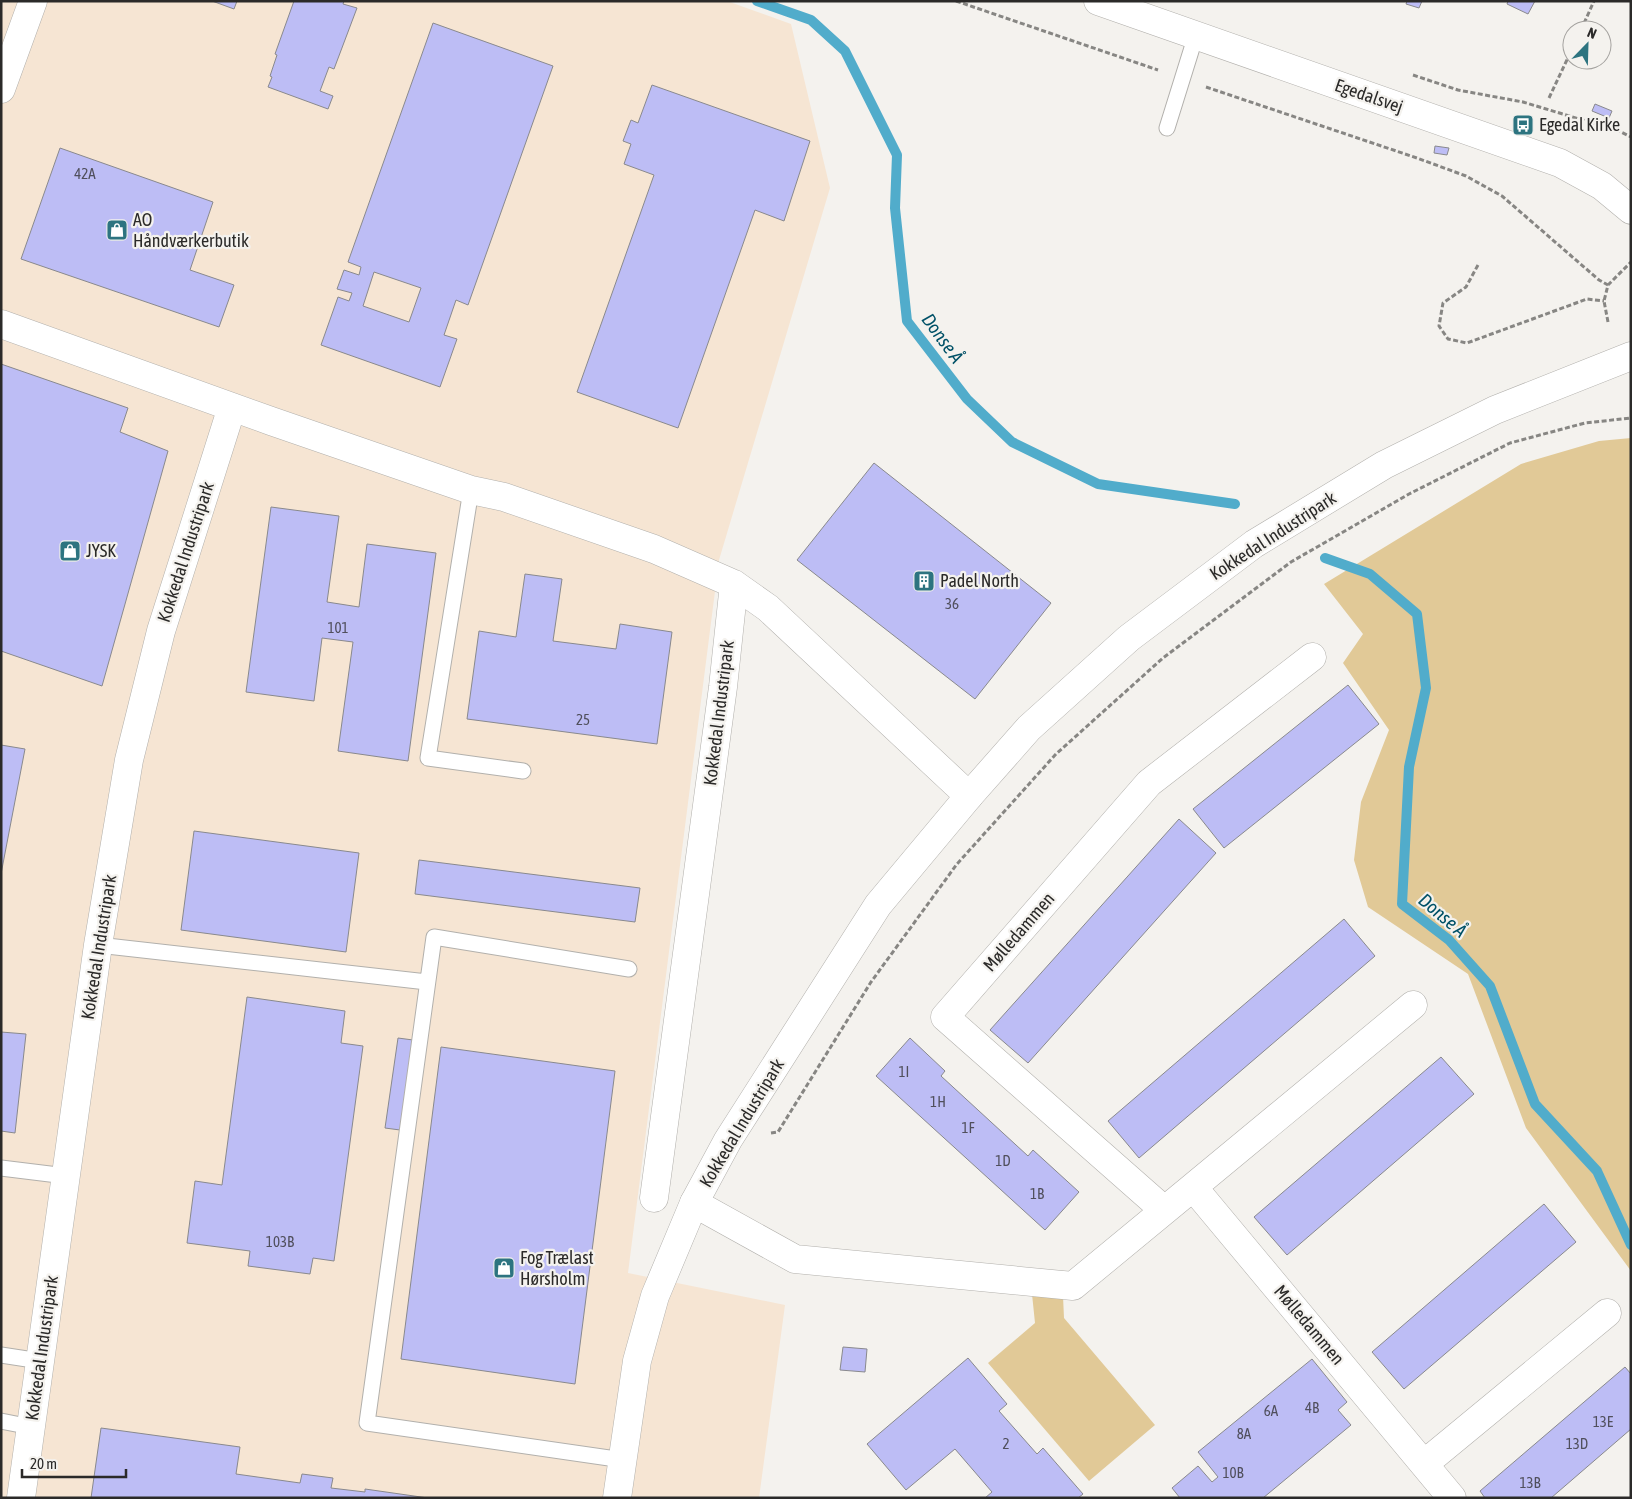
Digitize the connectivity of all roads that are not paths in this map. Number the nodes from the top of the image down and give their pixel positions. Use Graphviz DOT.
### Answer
graph roads {
  1 [pos="33,1"];
  2 [pos="1098,1"];
  3 [pos="1196,35"];
  4 [pos="1,89"];
  5 [pos="1167,128"];
  6 [pos="1631,210"];
  7 [pos="1,324"];
  8 [pos="1631,356"];
  9 [pos="232,407"];
  10 [pos="470,490"];
  11 [pos="734,584"];
  12 [pos="1312,657"];
  13 [pos="523,771"];
  14 [pos="969,796"];
  15 [pos="98,945"];
  16 [pos="629,968"];
  17 [pos="427,982"];
  18 [pos="1413,1005"];
  19 [pos="1,1168"];
  20 [pos="66,1176"];
  21 [pos="1193,1187"];
  22 [pos="654,1198"];
  23 [pos="694,1204"];
  24 [pos="1164,1210"];
  25 [pos="1607,1313"];
  26 [pos="1,1355"];
  27 [pos="40,1361"];
  28 [pos="1,1421"];
  29 [pos="31,1427"];
  30 [pos="623,1460"];
  31 [pos="1424,1464"];
  32 [pos="21,1498"];
  33 [pos="617,1498"];
  34 [pos="1452,1498"];
  1 -- 4 [label="street"];
  2 -- 3 [label="street, Egedalsvej"];
  3 -- 5 [label="lane"];
  3 -- 6 [label="street, Egedalsvej"];
  7 -- 9 [label="street"];
  8 -- 14 [label="street, Kokkedal Industripark"];
  9 -- 10 [label="street"];
  9 -- 15 [label="street, Kokkedal Industripark"];
  10 -- 11 [label="street"];
  10 -- 13 [label="lane"];
  11 -- 14 [label="street"];
  11 -- 22 [label="street, Kokkedal Industripark"];
  12 -- 24 [label="street, Mølledammen"];
  14 -- 23 [label="street, Kokkedal Industripark"];
  15 -- 17 [label="lane"];
  15 -- 20 [label="street, Kokkedal Industripark"];
  16 -- 17 [label="lane"];
  17 -- 30 [label="lane"];
  18 -- 21 [label="street"];
  19 -- 20 [label="lane"];
  20 -- 27 [label="street, Kokkedal Industripark"];
  21 -- 24 [label="street"];
  21 -- 31 [label="street, Mølledammen"];
  23 -- 24 [label="street"];
  23 -- 30 [label="street, Kokkedal Industripark"];
  25 -- 31 [label="street"];
  26 -- 27 [label="lane"];
  27 -- 29 [label="street, Kokkedal Industripark"];
  28 -- 29 [label="lane"];
  29 -- 32 [label="street, Kokkedal Industripark"];
  30 -- 33 [label="street, Kokkedal Industripark"];
  31 -- 34 [label="street, Mølledammen"];
}
